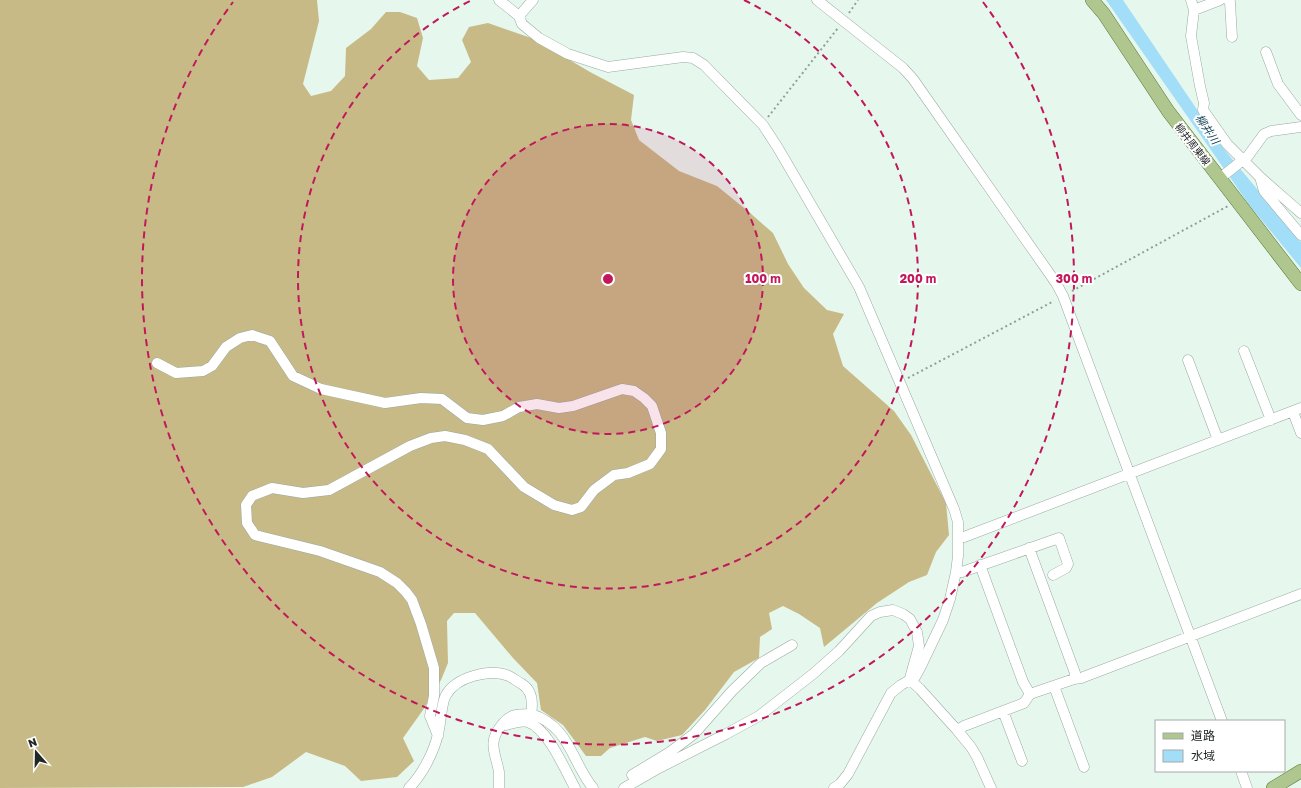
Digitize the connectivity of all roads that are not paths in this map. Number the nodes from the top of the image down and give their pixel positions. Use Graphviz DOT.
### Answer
graph roads {
  1 [pos="499,0"];
  2 [pos="533,0"];
  3 [pos="817,0"];
  4 [pos="1092,0"];
  5 [pos="1191,0"];
  6 [pos="1220,0"];
  7 [pos="1228,0"];
  8 [pos="1194,10"];
  9 [pos="519,16"];
  10 [pos="1232,37"];
  11 [pos="1266,52"];
  12 [pos="1301,116"];
  13 [pos="1301,127"];
  14 [pos="1241,161"];
  15 [pos="1222,177"];
  16 [pos="1260,177"];
  17 [pos="1301,213"];
  18 [pos="1301,235"];
  19 [pos="1301,284"];
  20 [pos="1244,351"];
  21 [pos="1188,360"];
  22 [pos="157,363"];
  23 [pos="1297,410"];
  24 [pos="1271,420"];
  25 [pos="1301,433"];
  26 [pos="1218,440"];
  27 [pos="1130,474"];
  28 [pos="958,537"];
  29 [pos="1029,548"];
  30 [pos="980,565"];
  31 [pos="956,572"];
  32 [pos="1053,574"];
  33 [pos="1301,594"];
  34 [pos="1192,637"];
  35 [pos="792,645"];
  36 [pos="1074,679"];
  37 [pos="910,680"];
  38 [pos="1054,686"];
  39 [pos="1030,694"];
  40 [pos="1004,711"];
  41 [pos="531,714"];
  42 [pos="1222,720"];
  43 [pos="500,726"];
  44 [pos="957,730"];
  45 [pos="438,736"];
  46 [pos="1022,761"];
  47 [pos="1084,767"];
  48 [pos="1301,770"];
  49 [pos="1241,772"];
  50 [pos="409,788"];
  51 [pos="499,788"];
  52 [pos="575,788"];
  53 [pos="593,788"];
  54 [pos="622,788"];
  55 [pos="834,788"];
  56 [pos="991,788"];
  57 [pos="1247,788"];
  58 [pos="1273,788"];
  1 -- 9 [label="street"];
  2 -- 9 [label="street"];
  3 -- 27 [label="street"];
  4 -- 15 [label="main road, 柳井周東線"];
  5 -- 8 [label="street"];
  6 -- 8 [label="street"];
  7 -- 10 [label="street"];
  8 -- 14 [label="street"];
  9 -- 28 [label="street"];
  11 -- 12 [label="street"];
  13 -- 14 [label="street"];
  14 -- 15 [label="street"];
  14 -- 16 [label="street"];
  15 -- 19 [label="main road, 柳井周東線"];
  16 -- 17 [label="street"];
  16 -- 18 [label="street"];
  20 -- 24 [label="street"];
  21 -- 26 [label="street"];
  22 -- 45 [label="street"];
  23 -- 24 [label="street"];
  23 -- 25 [label="street"];
  24 -- 26 [label="street"];
  26 -- 27 [label="street"];
  27 -- 28 [label="street"];
  27 -- 34 [label="street"];
  28 -- 31 [label="street"];
  29 -- 30 [label="street"];
  29 -- 32 [label="street"];
  29 -- 36 [label="street"];
  30 -- 31 [label="street"];
  30 -- 39 [label="street"];
  31 -- 37 [label="street"];
  33 -- 34 [label="street"];
  34 -- 36 [label="street"];
  34 -- 42 [label="street"];
  35 -- 54 [label="street"];
  36 -- 38 [label="street"];
  37 -- 44 [label="street"];
  37 -- 54 [label="street"];
  37 -- 55 [label="street"];
  38 -- 39 [label="street"];
  38 -- 47 [label="street"];
  39 -- 40 [label="street"];
  40 -- 44 [label="street"];
  40 -- 46 [label="street"];
  41 -- 43 [label="street"];
  41 -- 45 [label="street"];
  41 -- 53 [label="street"];
  43 -- 51 [label="street"];
  43 -- 52 [label="street"];
  44 -- 56 [label="street"];
  45 -- 50 [label="street"];
  48 -- 58 [label="main road"];
  49 -- 57 [label="street"];
}
